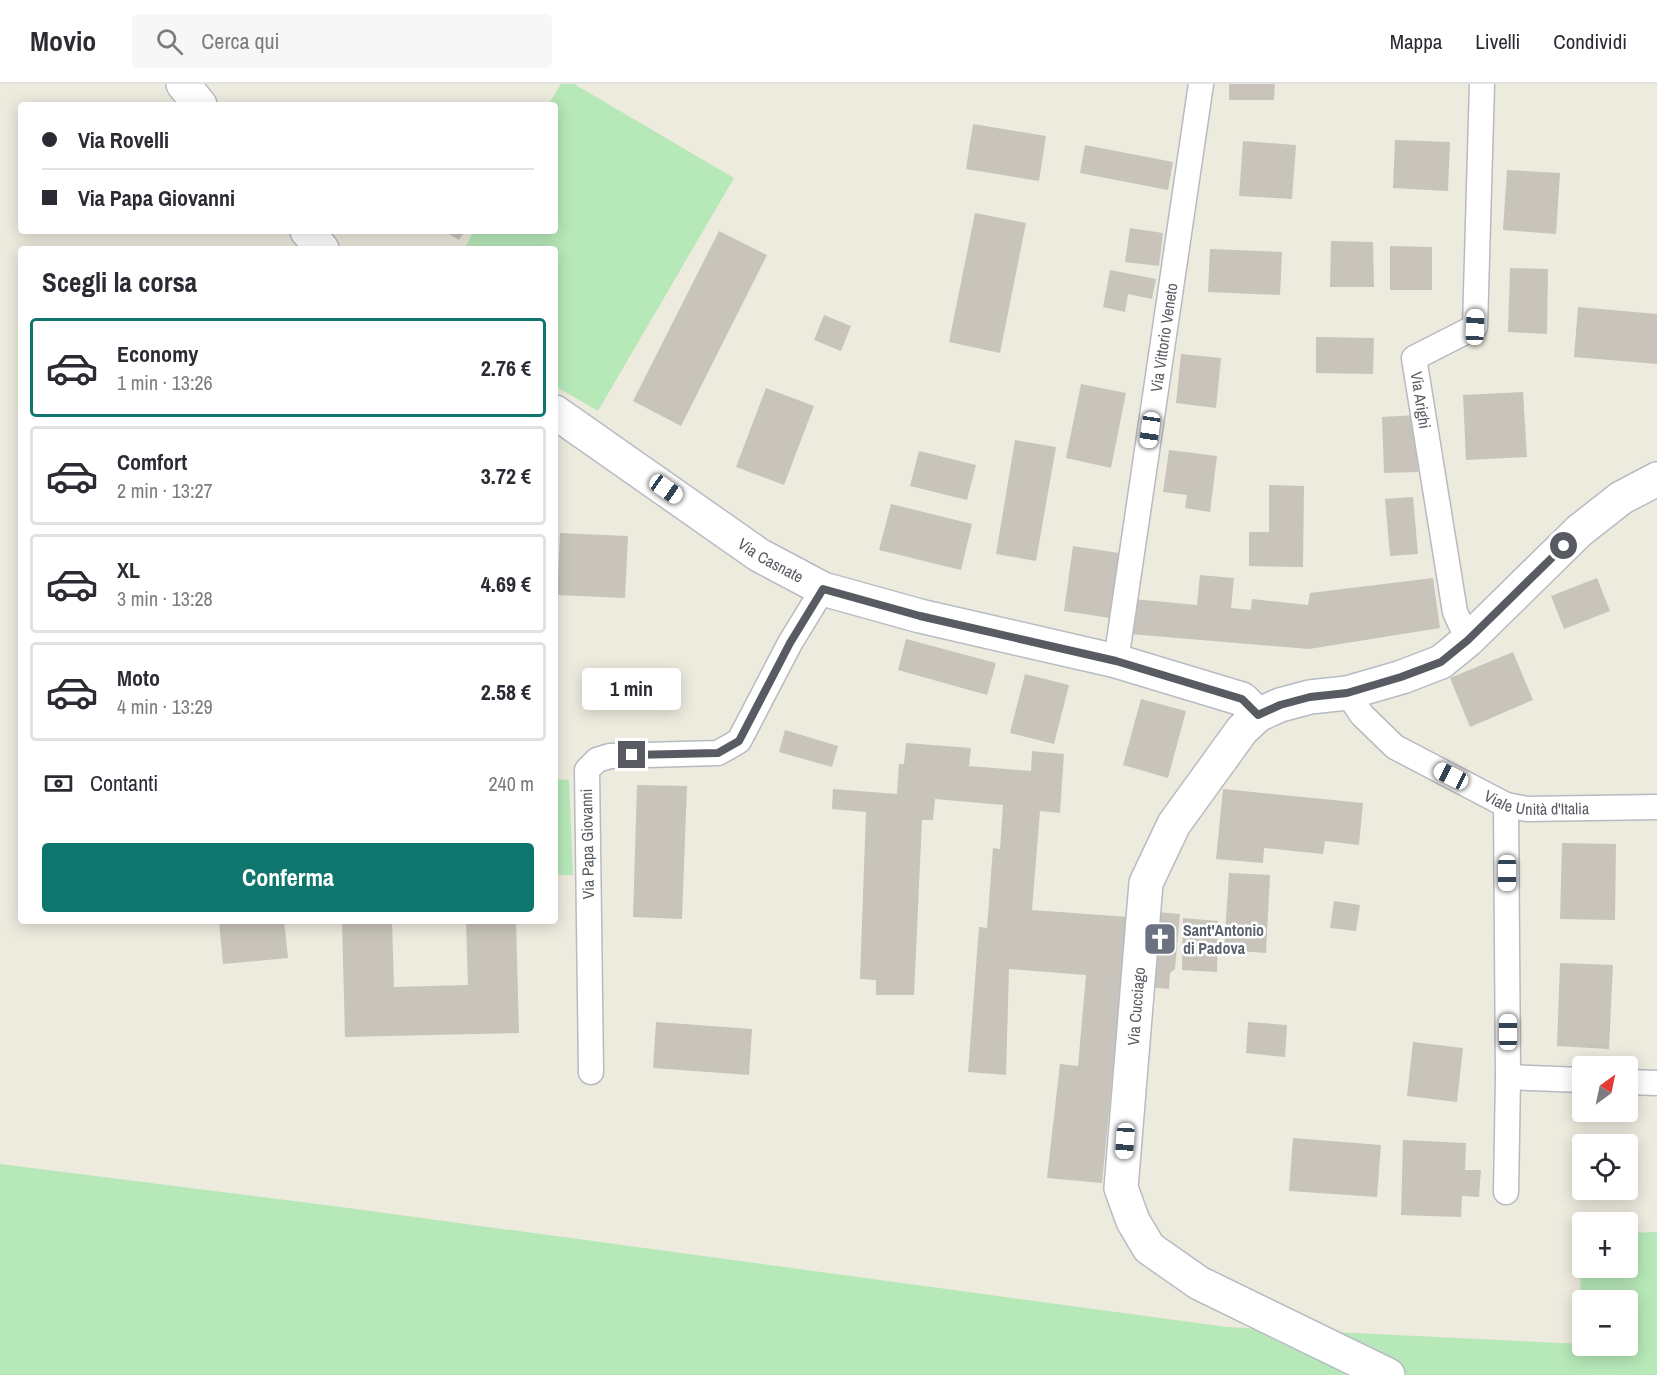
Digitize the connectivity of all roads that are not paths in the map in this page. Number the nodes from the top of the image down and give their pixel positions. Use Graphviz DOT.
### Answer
graph roads {
  1 [pos="183,84"];
  2 [pos="1201,84"];
  3 [pos="1482,84"];
  4 [pos="198,102"];
  5 [pos="310,234"];
  6 [pos="320,246"];
  7 [pos="558,414"];
  8 [pos="1657,479"];
  9 [pos="823,589"];
  10 [pos="1468,640"];
  11 [pos="1116,661"];
  12 [pos="1347,693"];
  13 [pos="1258,715"];
  14 [pos="1506,805"];
  15 [pos="1657,807"];
  16 [pos="591,1072"];
  17 [pos="1508,1077"];
  18 [pos="1572,1080"];
  19 [pos="1638,1082"];
  20 [pos="1657,1083"];
  21 [pos="1506,1192"];
  22 [pos="1388,1375"];
  1 -- 4 [label="street"];
  2 -- 11 [label="street, Via Vittorio Veneto"];
  3 -- 10 [label="street, Via Arighi"];
  5 -- 6 [label="street"];
  7 -- 9 [label="street, Via Casnate"];
  8 -- 10 [label="street"];
  9 -- 11 [label="street, Via Casnate"];
  9 -- 16 [label="street, Via Papa Giovanni"];
  10 -- 12 [label="street"];
  11 -- 13 [label="street, Via Casnate"];
  12 -- 13 [label="street"];
  12 -- 14 [label="street, Viale Unità d'Italia"];
  13 -- 22 [label="street, Via Cucciago"];
  14 -- 15 [label="street, Viale Unità d'Italia"];
  14 -- 17 [label="street"];
  17 -- 18 [label="street"];
  17 -- 21 [label="street"];
  19 -- 20 [label="street"];
}
